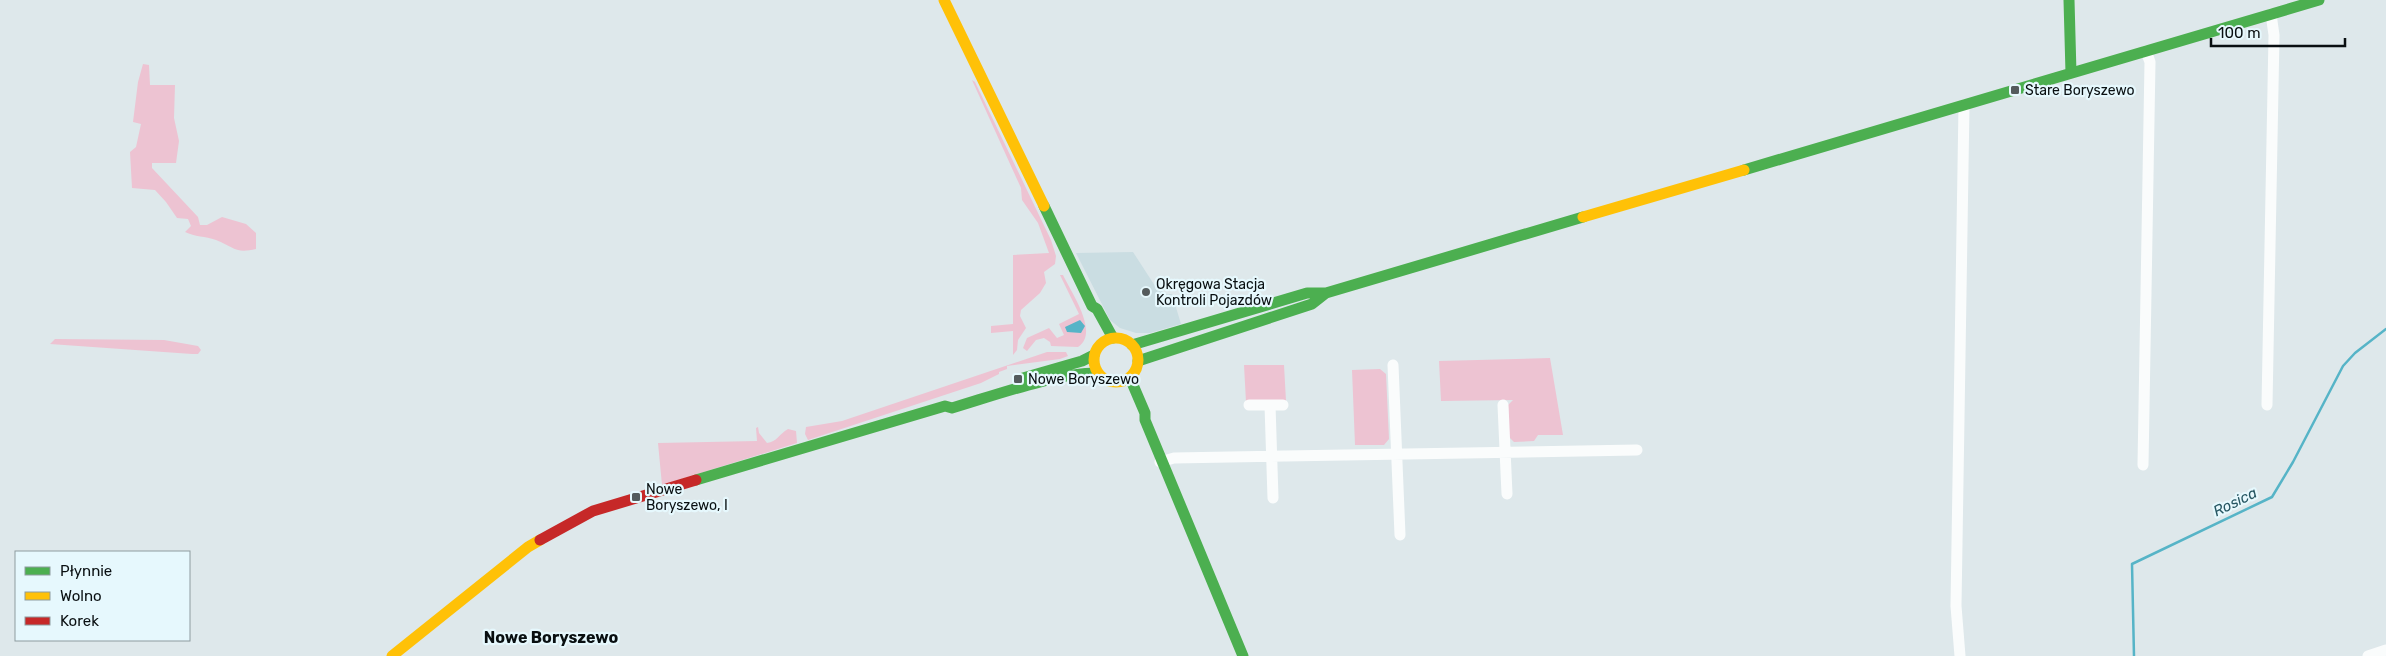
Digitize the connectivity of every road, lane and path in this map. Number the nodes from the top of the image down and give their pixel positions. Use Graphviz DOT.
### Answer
graph roads {
  1 [pos="944,0"];
  2 [pos="2069,0"];
  3 [pos="2319,0"];
  4 [pos="2271,14"];
  5 [pos="2146,52"];
  6 [pos="2071,73"];
  7 [pos="1964,105"];
  8 [pos="1326,293"];
  9 [pos="1092,306"];
  10 [pos="1113,338"];
  11 [pos="1100,344"];
  12 [pos="1132,345"];
  13 [pos="1094,355"];
  14 [pos="1153,355"];
  15 [pos="1138,361"];
  16 [pos="1393,365"];
  17 [pos="1097,373"];
  18 [pos="1125,380"];
  19 [pos="1283,404"];
  20 [pos="1249,405"];
  21 [pos="1270,405"];
  22 [pos="1504,405"];
  23 [pos="2267,405"];
  24 [pos="945,406"];
  25 [pos="1145,417"];
  26 [pos="1637,450"];
  27 [pos="1506,451"];
  28 [pos="1396,453"];
  29 [pos="1271,455"];
  30 [pos="1160,462"];
  31 [pos="2144,465"];
  32 [pos="1507,494"];
  33 [pos="1273,498"];
  34 [pos="1400,535"];
  35 [pos="2386,650"];
  36 [pos="392,656"];
  37 [pos="1243,656"];
  38 [pos="1960,656"];
  39 [pos="2368,656"];
  1 -- 9 [label="main road"];
  2 -- 6 [label="main road"];
  3 -- 4 [label="main road"];
  4 -- 5 [label="main road"];
  4 -- 23 [label="street"];
  5 -- 6 [label="main road"];
  5 -- 31 [label="street"];
  6 -- 7 [label="main road"];
  7 -- 8 [label="main road"];
  7 -- 38 [label="street"];
  8 -- 12 [label="main road"];
  8 -- 14 [label="main road"];
  9 -- 10 [label="main road"];
  9 -- 11 [label="main road"];
  10 -- 11 [label="main road"];
  10 -- 12 [label="main road"];
  11 -- 13 [label="main road"];
  12 -- 15 [label="main road"];
  13 -- 17 [label="main road"];
  13 -- 24 [label="main road"];
  14 -- 15 [label="main road"];
  14 -- 25 [label="main road"];
  15 -- 18 [label="main road"];
  16 -- 28 [label="street"];
  17 -- 18 [label="main road"];
  17 -- 24 [label="main road"];
  18 -- 25 [label="main road"];
  19 -- 21 [label="street"];
  20 -- 21 [label="street"];
  21 -- 29 [label="street"];
  22 -- 27 [label="street"];
  24 -- 36 [label="main road"];
  25 -- 30 [label="main road"];
  26 -- 27 [label="street"];
  27 -- 28 [label="street"];
  27 -- 32 [label="street"];
  28 -- 29 [label="street"];
  28 -- 34 [label="street"];
  29 -- 30 [label="street"];
  29 -- 33 [label="street"];
  30 -- 37 [label="main road"];
  35 -- 39 [label="street"];
}
